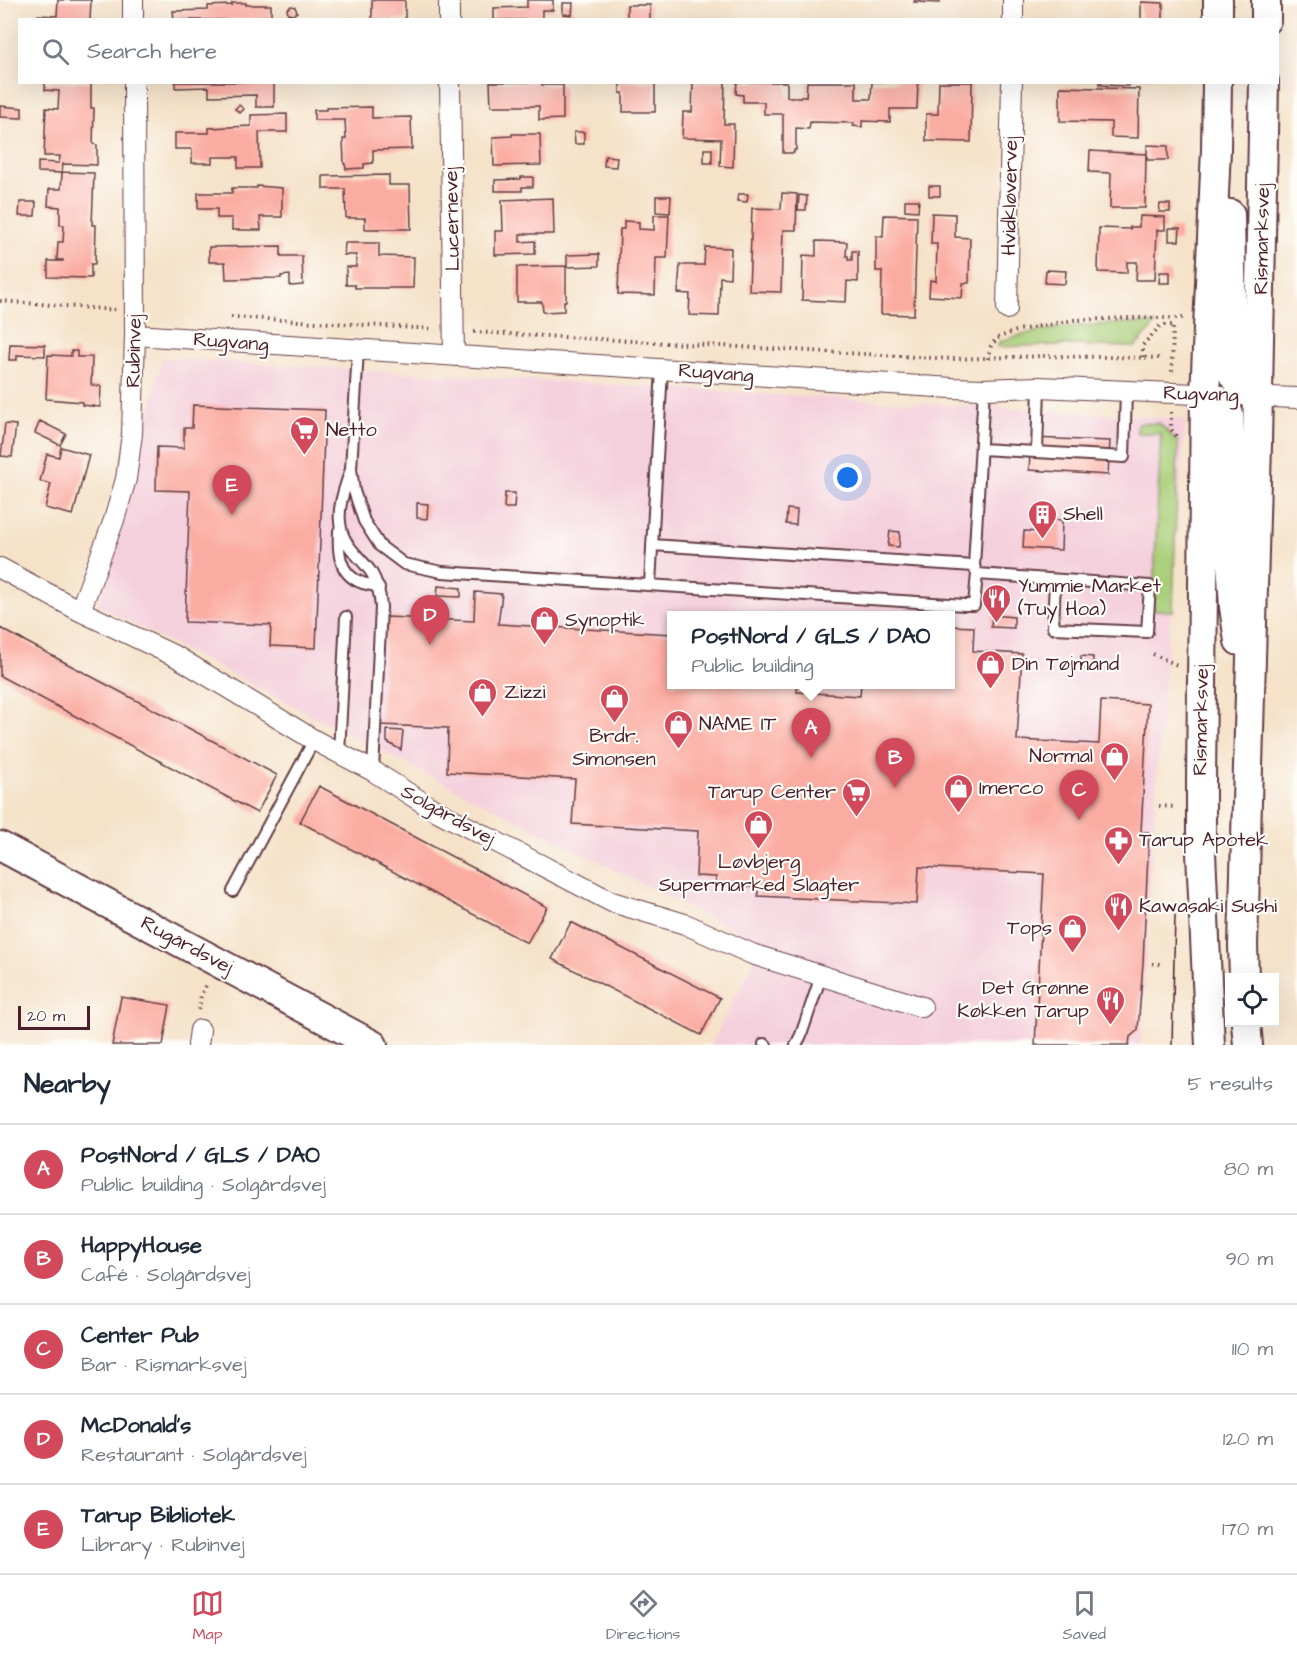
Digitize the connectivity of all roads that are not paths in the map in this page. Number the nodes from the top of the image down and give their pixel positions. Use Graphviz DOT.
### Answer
graph roads {
  1 [pos="133,0"];
  2 [pos="449,0"];
  3 [pos="1013,0"];
  4 [pos="1218,0"];
  5 [pos="1266,0"];
  6 [pos="133,18"];
  7 [pos="449,18"];
  8 [pos="1013,18"];
  9 [pos="1218,18"];
  10 [pos="1266,18"];
  11 [pos="134,84"];
  12 [pos="450,84"];
  13 [pos="1012,84"];
  14 [pos="1217,84"];
  15 [pos="1264,84"];
  16 [pos="1216,149"];
  17 [pos="1007,309"];
  18 [pos="135,335"];
  19 [pos="358,350"];
  20 [pos="454,356"];
  21 [pos="662,369"];
  22 [pos="1039,387"];
  23 [pos="984,388"];
  24 [pos="1126,392"];
  25 [pos="1205,395"];
  26 [pos="1259,396"];
  27 [pos="1297,398"];
  28 [pos="981,449"];
  29 [pos="1037,452"];
  30 [pos="351,469"];
  31 [pos="340,521"];
  32 [pos="652,546"];
  33 [pos="0,568"];
  34 [pos="975,570"];
  35 [pos="1055,579"];
  36 [pos="650,584"];
  37 [pos="378,588"];
  38 [pos="80,611"];
  39 [pos="346,617"];
  40 [pos="1250,720"];
  41 [pos="314,740"];
  42 [pos="339,753"];
  43 [pos="373,771"];
  44 [pos="0,846"];
  45 [pos="233,891"];
  46 [pos="1244,973"];
  47 [pos="821,976"];
  48 [pos="921,1007"];
  49 [pos="1246,1027"];
  50 [pos="1210,1044"];
  51 [pos="373,1045"];
  52 [pos="796,1045"];
  53 [pos="1248,1045"];
  1 -- 6 [label="street"];
  2 -- 7 [label="street"];
  3 -- 8 [label="street"];
  4 -- 9 [label="main road"];
  5 -- 10 [label="main road"];
  11 -- 18 [label="street, Rubinvej"];
  12 -- 20 [label="street, Lucernevej"];
  13 -- 17 [label="street, Hvidkløvervej"];
  14 -- 16 [label="main road, Rismarksvej"];
  15 -- 26 [label="main road, Rismarksvej"];
  16 -- 25 [label="main road, Rismarksvej"];
  16 -- 26 [label="main road, Rismarksvej"];
  18 -- 19 [label="street, Rugvang"];
  18 -- 38 [label="street, Rubinvej"];
  19 -- 20 [label="street, Rugvang"];
  19 -- 30 [label="lane"];
  20 -- 21 [label="street, Rugvang"];
  21 -- 23 [label="street, Rugvang"];
  21 -- 32 [label="lane"];
  22 -- 23 [label="street, Rugvang"];
  22 -- 24 [label="street, Rugvang"];
  22 -- 29 [label="lane"];
  23 -- 28 [label="lane"];
  24 -- 25 [label="street, Rugvang"];
  24 -- 29 [label="lane"];
  25 -- 26 [label="street, Rugvang"];
  25 -- 40 [label="main road, Rismarksvej"];
  25 -- 50 [label="main road, Rismarksvej"];
  26 -- 27 [label="street, Rugvang"];
  26 -- 40 [label="main road, Rismarksvej"];
  28 -- 29 [label="lane"];
  28 -- 34 [label="lane"];
  30 -- 31 [label="lane"];
  30 -- 36 [label="lane"];
  31 -- 37 [label="lane"];
  31 -- 37 [label="lane"];
  32 -- 34 [label="lane"];
  32 -- 36 [label="lane"];
  33 -- 38 [label="street, Solgårdsvej"];
  34 -- 35 [label="lane"];
  34 -- 36 [label="lane"];
  35 -- 35 [label="lane"];
  37 -- 43 [label="lane"];
  38 -- 41 [label="street, Solgårdsvej"];
  39 -- 42 [label="lane"];
  40 -- 46 [label="main road, Rismarksvej"];
  41 -- 42 [label="street, Solgårdsvej"];
  41 -- 45 [label="lane"];
  42 -- 43 [label="street, Solgårdsvej"];
  43 -- 47 [label="street, Solgårdsvej"];
  44 -- 51 [label="main road, Rugårdsvej"];
  47 -- 48 [label="street, Solgårdsvej"];
  47 -- 52 [label="lane"];
  49 -- 53 [label="main road"];
}
